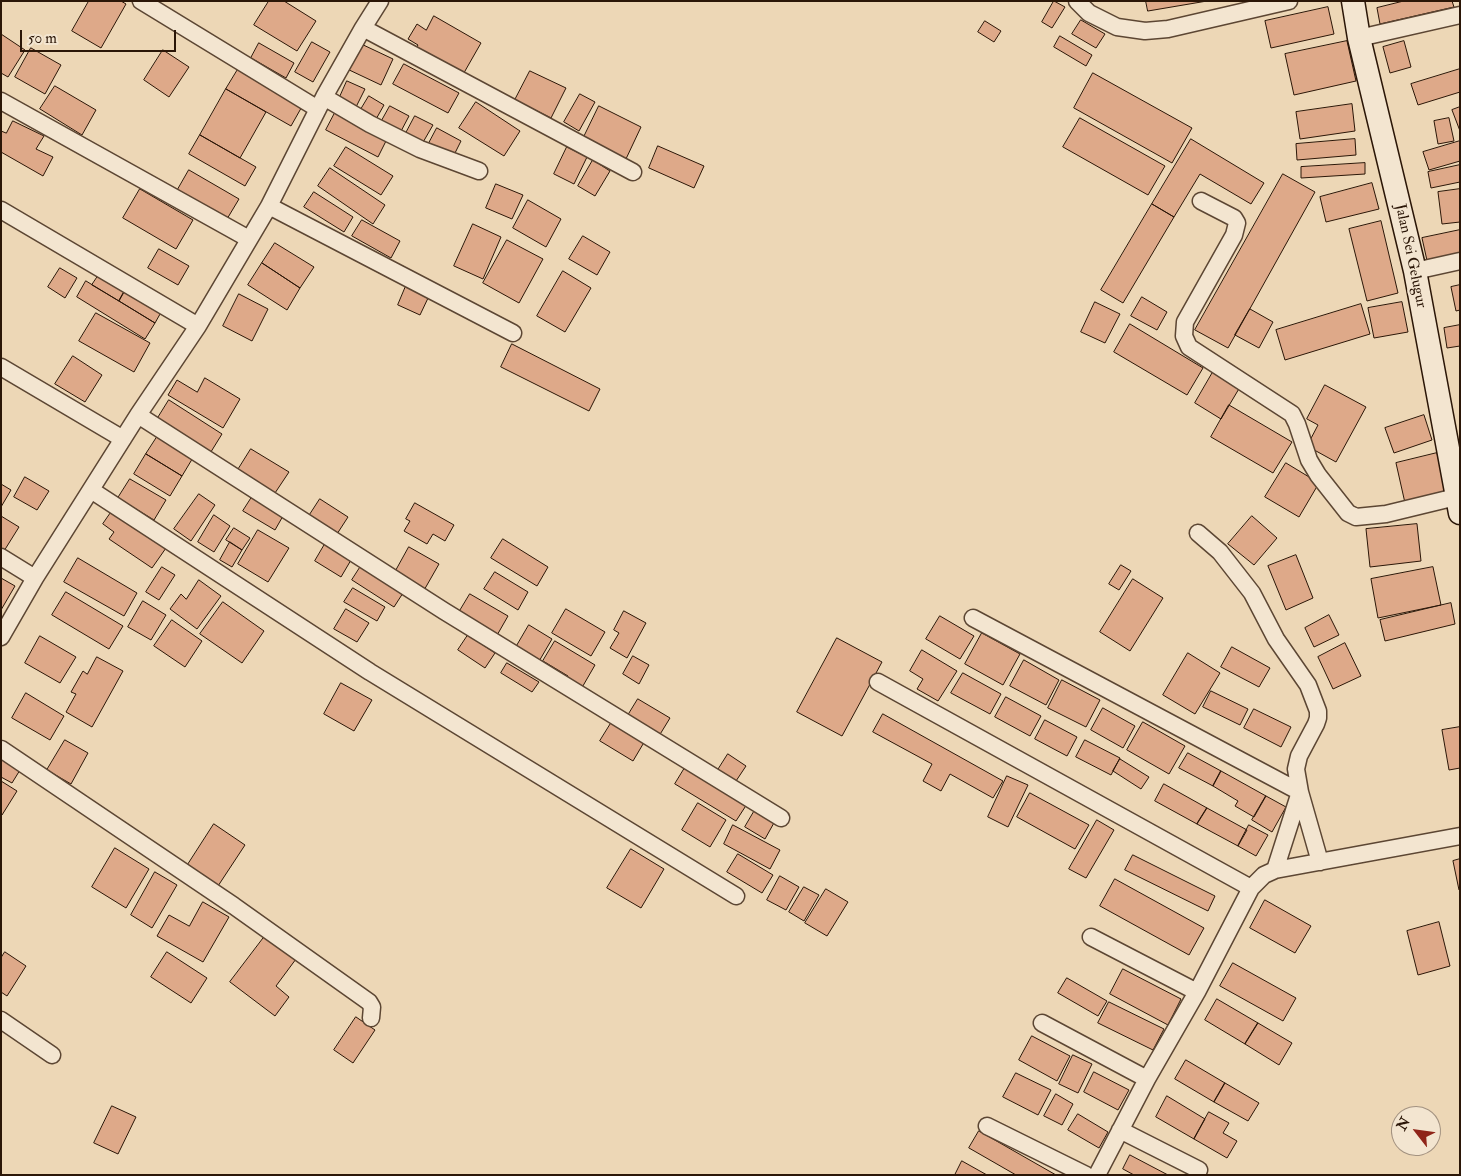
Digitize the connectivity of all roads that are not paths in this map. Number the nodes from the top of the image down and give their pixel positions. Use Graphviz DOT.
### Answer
graph roads {
  1 [pos="141,1"];
  2 [pos="380,1"];
  3 [pos="1077,1"];
  4 [pos="1289,1"];
  5 [pos="1353,1"];
  6 [pos="1460,15"];
  7 [pos="363,28"];
  8 [pos="1359,38"];
  9 [pos="1,101"];
  10 [pos="321,103"];
  11 [pos="479,172"];
  12 [pos="633,172"];
  13 [pos="1200,201"];
  14 [pos="269,206"];
  15 [pos="1,210"];
  16 [pos="249,239"];
  17 [pos="1460,261"];
  18 [pos="1415,272"];
  19 [pos="198,326"];
  20 [pos="512,333"];
  21 [pos="1,367"];
  22 [pos="138,415"];
  23 [pos="123,439"];
  24 [pos="91,490"];
  25 [pos="1458,505"];
  26 [pos="1198,533"];
  27 [pos="1,557"];
  28 [pos="35,578"];
  29 [pos="973,618"];
  30 [pos="1,637"];
  31 [pos="878,682"];
  32 [pos="1,749"];
  33 [pos="1300,792"];
  34 [pos="781,818"];
  35 [pos="1460,836"];
  36 [pos="1320,862"];
  37 [pos="1275,870"];
  38 [pos="1251,888"];
  39 [pos="736,896"];
  40 [pos="1092,937"];
  41 [pos="1197,992"];
  42 [pos="371,1018"];
  43 [pos="1,1020"];
  44 [pos="1042,1023"];
  45 [pos="52,1055"];
  46 [pos="1147,1079"];
  47 [pos="987,1126"];
  48 [pos="1120,1130"];
  49 [pos="1199,1170"];
  50 [pos="1086,1175"];
  51 [pos="1097,1175"];
  1 -- 10 [label="street"];
  2 -- 7 [label="street"];
  3 -- 4 [label="street"];
  5 -- 8 [label="main road, Jalan Sei Gelugur"];
  6 -- 8 [label="street"];
  7 -- 10 [label="street"];
  7 -- 12 [label="street"];
  8 -- 18 [label="main road, Jalan Sei Gelugur"];
  9 -- 16 [label="street"];
  10 -- 11 [label="street"];
  10 -- 14 [label="street"];
  13 -- 25 [label="street"];
  14 -- 16 [label="street"];
  14 -- 20 [label="street"];
  15 -- 19 [label="street"];
  16 -- 19 [label="street"];
  17 -- 18 [label="street"];
  18 -- 25 [label="main road, Jalan Sei Gelugur"];
  19 -- 22 [label="street"];
  21 -- 23 [label="street"];
  22 -- 23 [label="street"];
  22 -- 34 [label="street"];
  23 -- 24 [label="street"];
  24 -- 28 [label="street"];
  24 -- 39 [label="street"];
  26 -- 33 [label="street"];
  27 -- 28 [label="street"];
  28 -- 30 [label="street"];
  29 -- 33 [label="street"];
  31 -- 38 [label="street"];
  32 -- 42 [label="street"];
  33 -- 36 [label="street"];
  33 -- 37 [label="street"];
  35 -- 36 [label="street"];
  36 -- 37 [label="street"];
  37 -- 38 [label="street"];
  38 -- 41 [label="street"];
  40 -- 41 [label="street"];
  41 -- 46 [label="street"];
  43 -- 45 [label="street"];
  44 -- 46 [label="street"];
  46 -- 48 [label="street"];
  47 -- 50 [label="street"];
  48 -- 49 [label="street"];
  48 -- 51 [label="street"];
}
